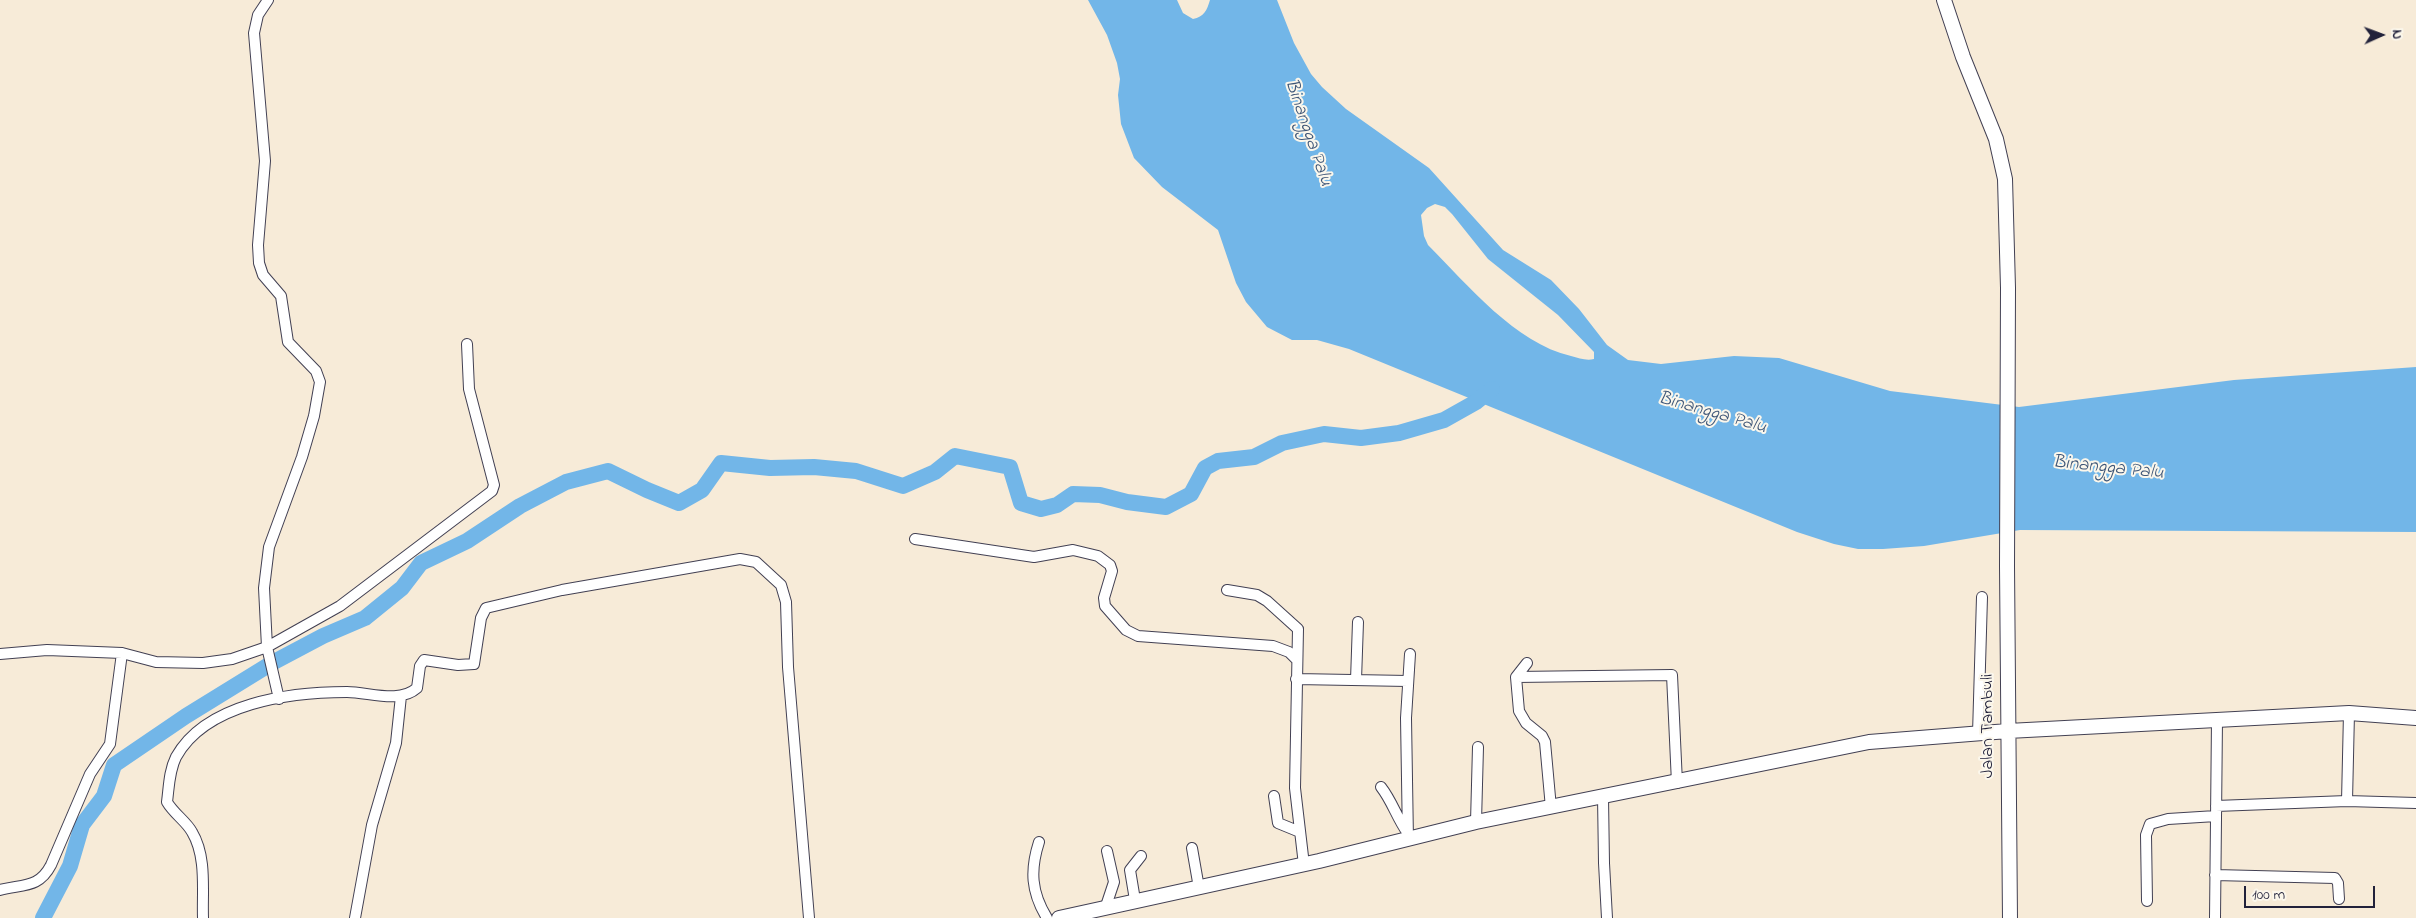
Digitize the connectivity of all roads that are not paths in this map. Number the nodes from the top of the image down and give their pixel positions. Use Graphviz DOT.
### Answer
graph roads {
  1 [pos="268,0"];
  2 [pos="1944,0"];
  3 [pos="467,344"];
  4 [pos="915,539"];
  5 [pos="1228,590"];
  6 [pos="1982,597"];
  7 [pos="1358,622"];
  8 [pos="268,652"];
  9 [pos="122,653"];
  10 [pos="0,654"];
  11 [pos="1410,654"];
  12 [pos="1297,660"];
  13 [pos="1527,663"];
  14 [pos="1516,677"];
  15 [pos="1296,679"];
  16 [pos="1356,680"];
  17 [pos="1408,681"];
  18 [pos="401,696"];
  19 [pos="280,699"];
  20 [pos="2349,713"];
  21 [pos="2416,718"];
  22 [pos="2217,720"];
  23 [pos="2008,731"];
  24 [pos="1978,734"];
  25 [pos="1478,747"];
  26 [pos="1677,782"];
  27 [pos="1381,787"];
  28 [pos="1274,796"];
  29 [pos="1604,796"];
  30 [pos="2347,801"];
  31 [pos="2416,803"];
  32 [pos="1551,808"];
  33 [pos="2216,811"];
  34 [pos="1476,822"];
  35 [pos="1300,832"];
  36 [pos="1408,836"];
  37 [pos="1039,842"];
  38 [pos="1192,848"];
  39 [pos="1107,851"];
  40 [pos="1142,856"];
  41 [pos="1304,865"];
  42 [pos="2215,875"];
  43 [pos="1199,888"];
  44 [pos="0,890"];
  45 [pos="2339,899"];
  46 [pos="1135,900"];
  47 [pos="2147,901"];
  48 [pos="1098,912"];
  49 [pos="203,918"];
  50 [pos="356,918"];
  51 [pos="809,918"];
  52 [pos="1046,918"];
  53 [pos="1059,918"];
  54 [pos="1607,918"];
  55 [pos="2010,918"];
  56 [pos="2215,918"];
  1 -- 8 [label="street"];
  2 -- 23 [label="main road, Jalan Tambuli"];
  3 -- 8 [label="street"];
  4 -- 12 [label="street"];
  5 -- 12 [label="street"];
  6 -- 24 [label="street"];
  7 -- 16 [label="street"];
  8 -- 9 [label="street"];
  8 -- 19 [label="street"];
  9 -- 10 [label="street"];
  9 -- 44 [label="street"];
  11 -- 17 [label="street"];
  12 -- 15 [label="street"];
  13 -- 14 [label="street"];
  14 -- 26 [label="street"];
  14 -- 32 [label="street"];
  15 -- 16 [label="street"];
  15 -- 35 [label="street"];
  16 -- 17 [label="street"];
  17 -- 36 [label="street"];
  18 -- 19 [label="street"];
  18 -- 50 [label="street"];
  18 -- 51 [label="street"];
  19 -- 49 [label="street"];
  20 -- 21 [label="main road"];
  20 -- 22 [label="main road"];
  20 -- 30 [label="street"];
  22 -- 23 [label="main road"];
  22 -- 33 [label="street"];
  23 -- 24 [label="main road"];
  23 -- 55 [label="main road, Jalan Tambuli"];
  24 -- 26 [label="main road"];
  25 -- 34 [label="street"];
  26 -- 29 [label="main road"];
  27 -- 36 [label="street"];
  28 -- 35 [label="street"];
  29 -- 32 [label="main road"];
  29 -- 54 [label="street"];
  30 -- 31 [label="street"];
  30 -- 33 [label="street"];
  32 -- 34 [label="main road"];
  33 -- 42 [label="street"];
  33 -- 47 [label="street"];
  34 -- 36 [label="main road"];
  35 -- 41 [label="street"];
  36 -- 41 [label="main road"];
  37 -- 52 [label="street"];
  38 -- 43 [label="street"];
  39 -- 48 [label="street"];
  40 -- 46 [label="street"];
  41 -- 43 [label="main road"];
  42 -- 45 [label="street"];
  42 -- 56 [label="street"];
  43 -- 46 [label="main road"];
  46 -- 48 [label="main road"];
  48 -- 53 [label="main road"];
}
